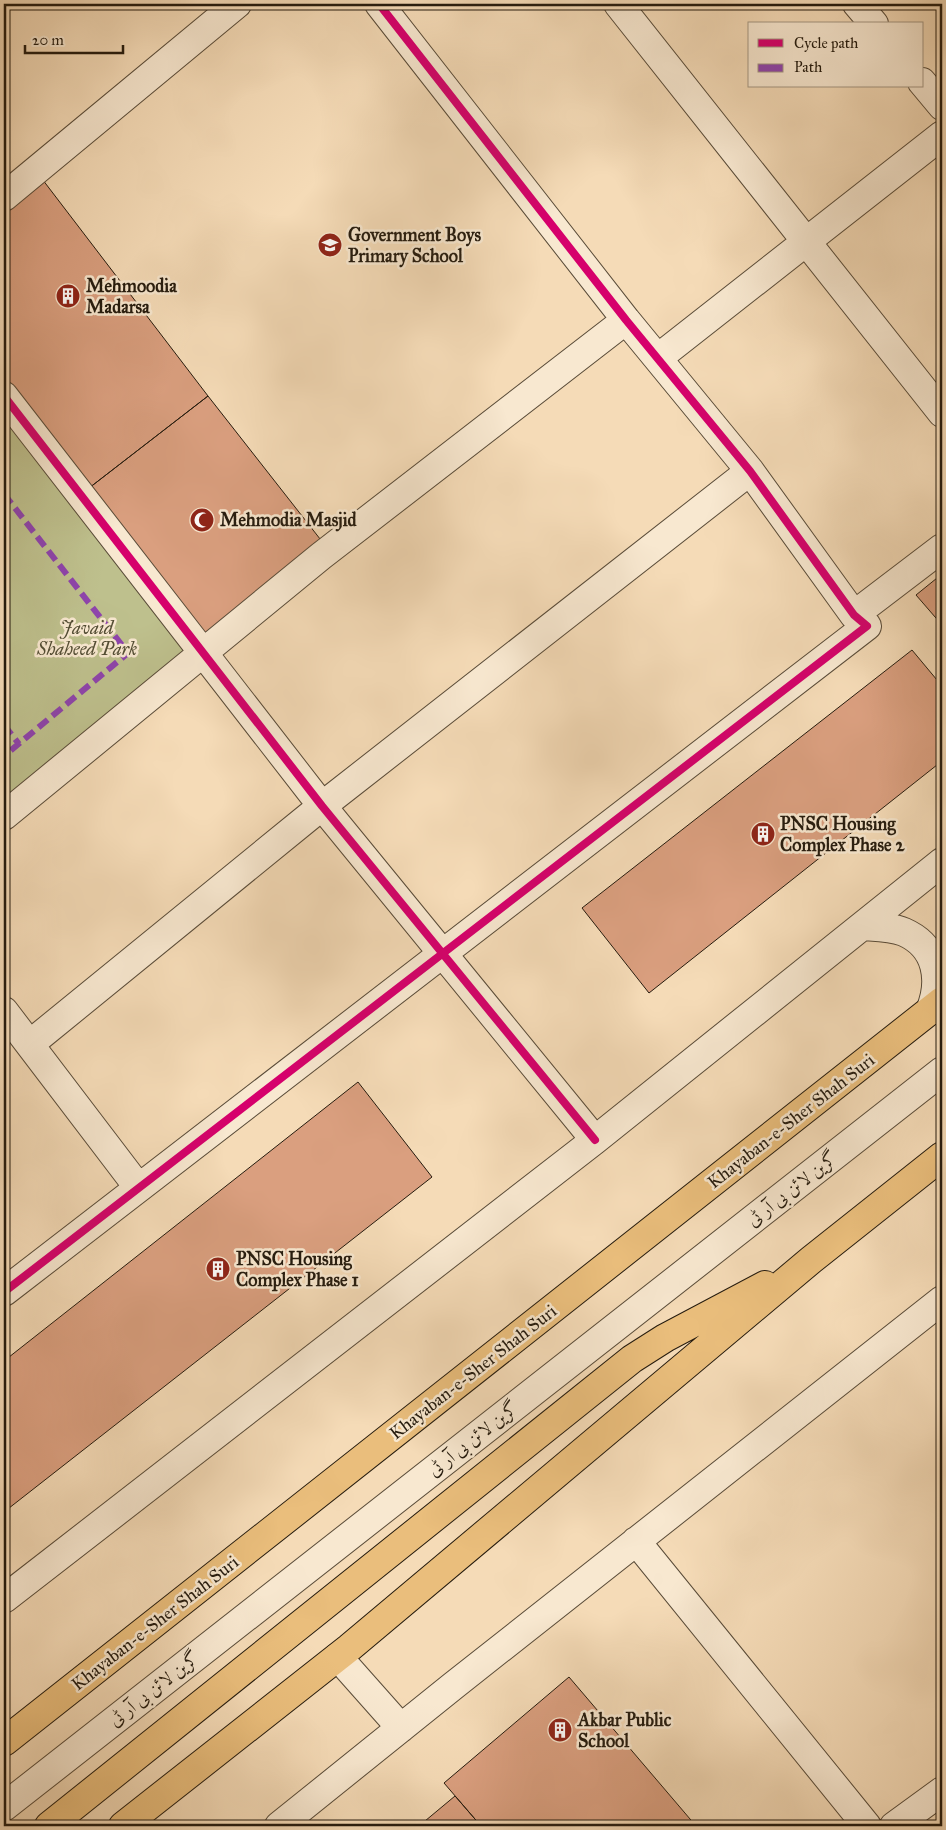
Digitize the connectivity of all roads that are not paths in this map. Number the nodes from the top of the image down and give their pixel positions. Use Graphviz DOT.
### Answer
graph roads {
  1 [pos="237,4"];
  2 [pos="618,4"];
  3 [pos="857,4"];
  4 [pos="386,6"];
  5 [pos="872,22"];
  6 [pos="924,84"];
  7 [pos="942,106"];
  8 [pos="942,135"];
  9 [pos="4,197"];
  10 [pos="806,243"];
  11 [pos="626,320"];
  12 [pos="658,358"];
  13 [pos="4,396"];
  14 [pos="942,413"];
  15 [pos="750,471"];
  16 [pos="942,548"];
  17 [pos="854,615"];
  18 [pos="201,652"];
  19 [pos="322,806"];
  20 [pos="4,816"];
  21 [pos="942,862"];
  22 [pos="862,926"];
  23 [pos="441,954"];
  24 [pos="936,1006"];
  25 [pos="4,1011"];
  26 [pos="30,1044"];
  27 [pos="942,1071"];
  28 [pos="595,1140"];
  29 [pos="942,1156"];
  30 [pos="138,1187"];
  31 [pos="811,1260"];
  32 [pos="4,1292"];
  33 [pos="942,1300"];
  34 [pos="636,1541"];
  35 [pos="4,1599"];
  36 [pos="338,1657"];
  37 [pos="401,1728"];
  38 [pos="4,1742"];
  39 [pos="942,1791"];
  40 [pos="4,1807"];
  41 [pos="49,1826"];
  42 [pos="123,1826"];
  43 [pos="279,1826"];
  44 [pos="867,1826"];
  45 [pos="894,1826"];
  1 -- 9 [label="street"];
  2 -- 10 [label="street"];
  3 -- 5 [label="street"];
  4 -- 11 [label="street"];
  6 -- 7 [label="street"];
  8 -- 10 [label="street"];
  10 -- 12 [label="street"];
  10 -- 14 [label="street"];
  11 -- 12 [label="street"];
  11 -- 18 [label="street"];
  12 -- 15 [label="street"];
  13 -- 18 [label="street"];
  15 -- 17 [label="street"];
  15 -- 19 [label="street"];
  16 -- 17 [label="street"];
  17 -- 23 [label="street"];
  18 -- 19 [label="street"];
  18 -- 20 [label="street"];
  19 -- 23 [label="street"];
  19 -- 26 [label="street"];
  21 -- 22 [label="street"];
  22 -- 24 [label="street"];
  22 -- 28 [label="street"];
  23 -- 28 [label="street"];
  23 -- 30 [label="street"];
  24 -- 38 [label="main road, Khayaban-e-Sher Shah Suri"];
  25 -- 26 [label="street"];
  26 -- 30 [label="street"];
  27 -- 40 [label="street, گرین لائن بی آر ٹی"];
  28 -- 35 [label="street"];
  29 -- 31 [label="main road"];
  30 -- 32 [label="street"];
  31 -- 36 [label="main road"];
  31 -- 41 [label="main road"];
  33 -- 34 [label="street"];
  34 -- 37 [label="street"];
  34 -- 44 [label="street"];
  36 -- 37 [label="street"];
  36 -- 42 [label="main road"];
  37 -- 43 [label="street"];
  39 -- 45 [label="street"];
}
